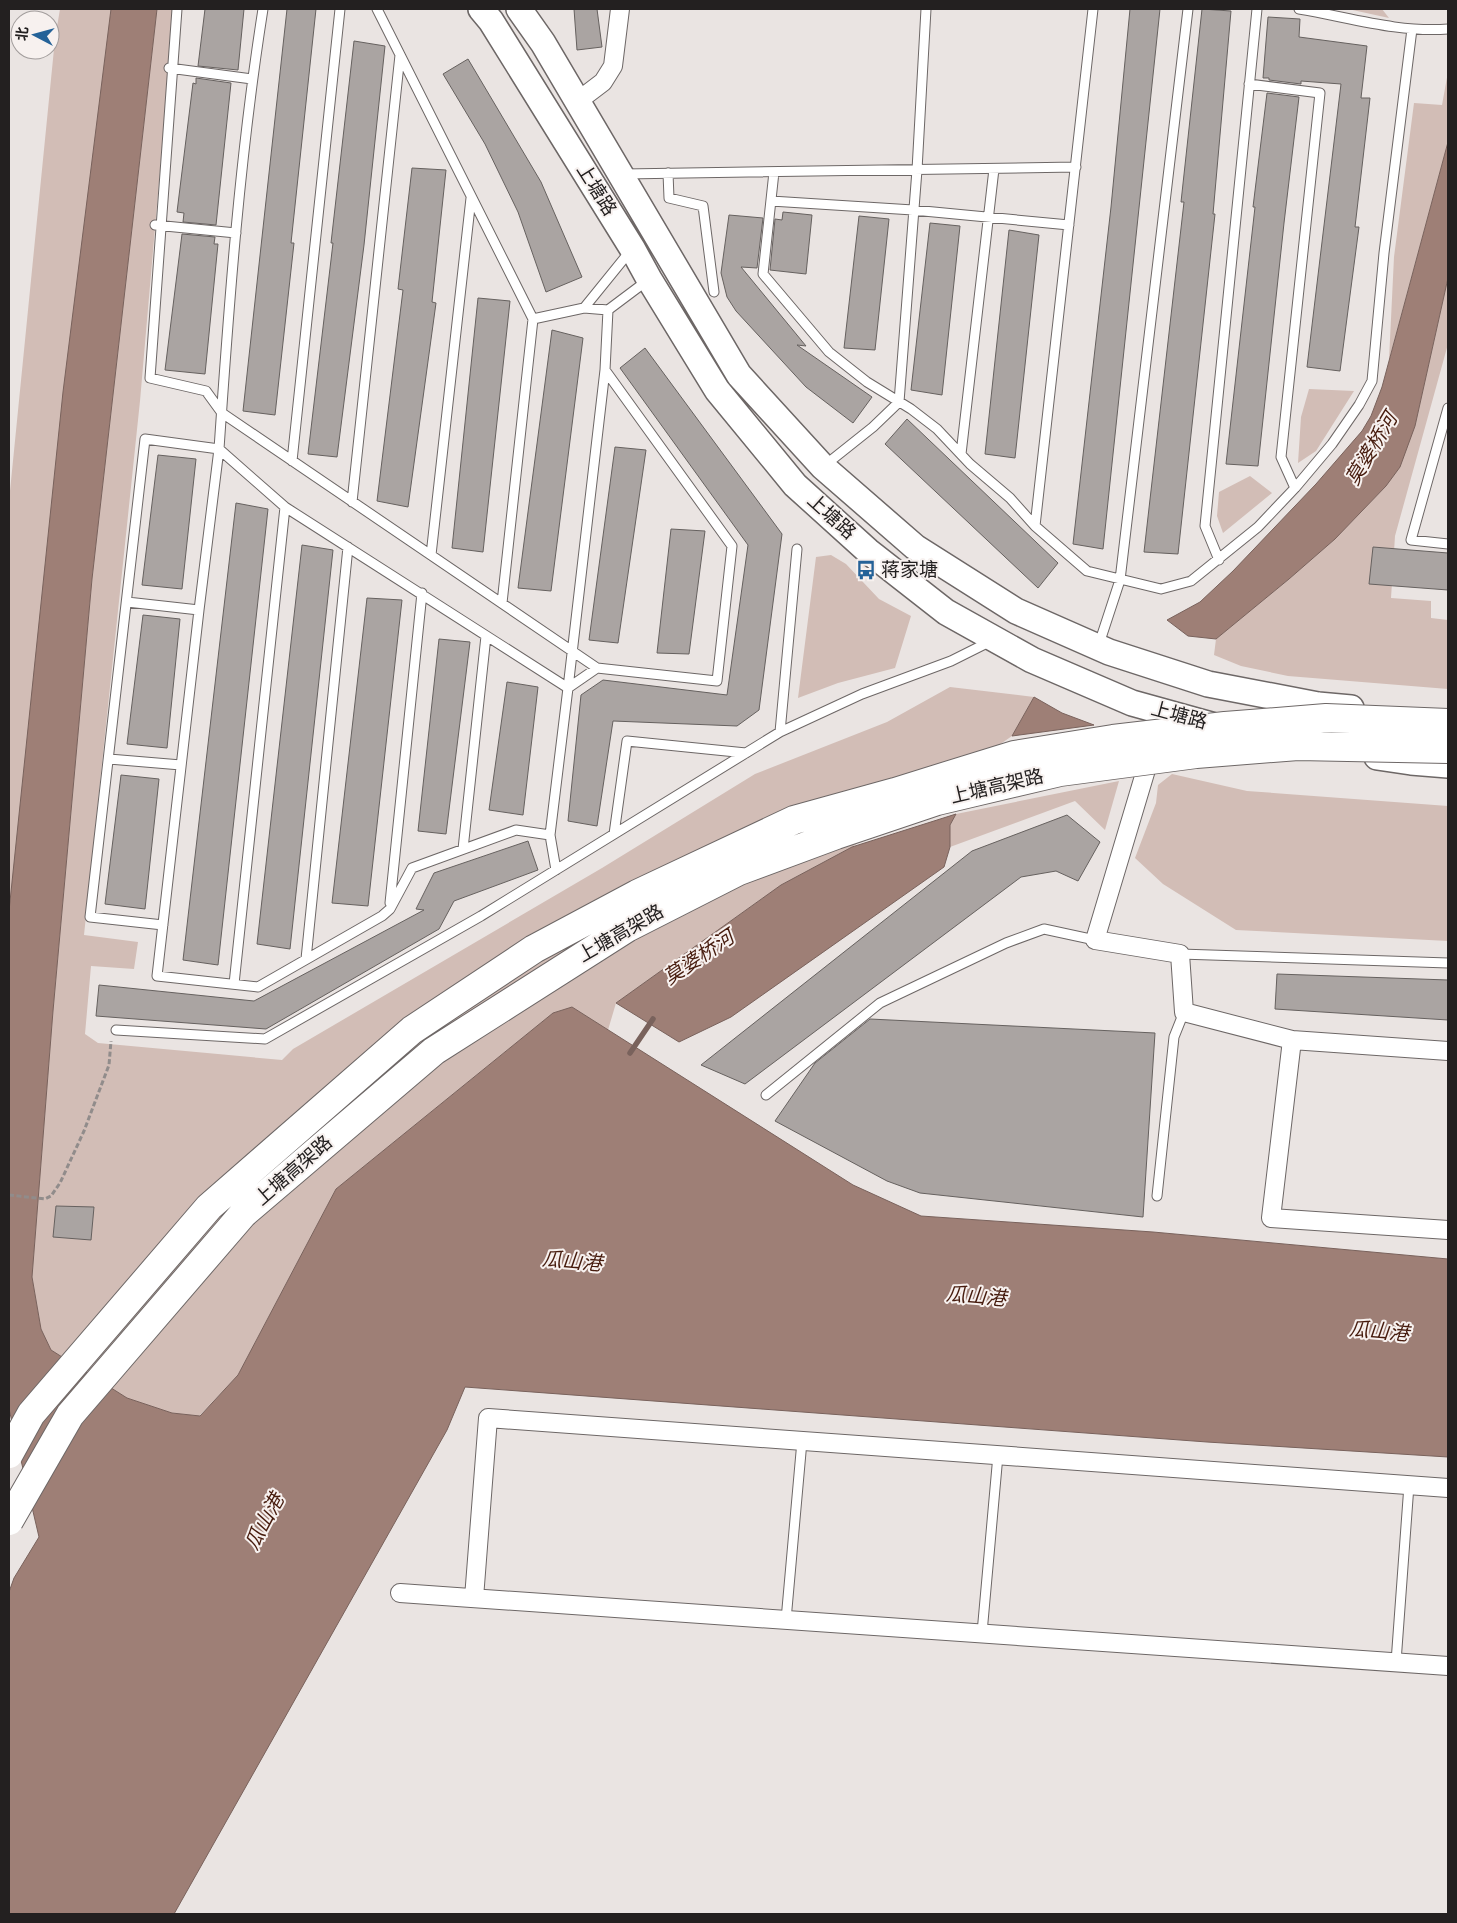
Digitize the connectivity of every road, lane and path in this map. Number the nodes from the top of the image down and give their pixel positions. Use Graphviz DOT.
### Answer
graph roads {
  1 [pos="178,9"];
  2 [pos="263,9"];
  3 [pos="340,9"];
  4 [pos="377,9"];
  5 [pos="481,9"];
  6 [pos="518,9"];
  7 [pos="620,9"];
  8 [pos="926,9"];
  9 [pos="1093,9"];
  10 [pos="1188,9"];
  11 [pos="1257,9"];
  12 [pos="1299,9"];
  13 [pos="1412,29"];
  14 [pos="1448,29"];
  15 [pos="400,55"];
  16 [pos="169,68"];
  17 [pos="252,79"];
  18 [pos="1250,84"];
  19 [pos="578,100"];
  20 [pos="1076,167"];
  21 [pos="994,168"];
  22 [pos="916,170"];
  23 [pos="774,172"];
  24 [pos="668,173"];
  25 [pos="622,174"];
  26 [pos="472,197"];
  27 [pos="771,201"];
  28 [pos="913,210"];
  29 [pos="988,217"];
  30 [pos="155,225"];
  31 [pos="1069,225"];
  32 [pos="236,233"];
  33 [pos="632,248"];
  34 [pos="649,279"];
  35 [pos="714,292"];
  36 [pos="584,308"];
  37 [pos="608,310"];
  38 [pos="533,319"];
  39 [pos="605,370"];
  40 [pos="898,402"];
  41 [pos="1448,408"];
  42 [pos="222,413"];
  43 [pos="219,449"];
  44 [pos="960,454"];
  45 [pos="292,461"];
  46 [pos="823,467"];
  47 [pos="1295,488"];
  48 [pos="352,502"];
  49 [pos="285,507"];
  50 [pos="1035,526"];
  51 [pos="1448,544"];
  52 [pos="348,547"];
  53 [pos="797,549"];
  54 [pos="431,555"];
  55 [pos="1219,560"];
  56 [pos="1120,580"];
  57 [pos="422,593"];
  58 [pos="127,602"];
  59 [pos="502,603"];
  60 [pos="199,610"];
  61 [pos="486,636"];
  62 [pos="994,639"];
  63 [pos="1098,647"];
  64 [pos="572,651"];
  65 [pos="597,668"];
  66 [pos="568,688"];
  67 [pos="1163,711"];
  68 [pos="1448,716"];
  69 [pos="1448,723"];
  70 [pos="780,732"];
  71 [pos="1448,749"];
  72 [pos="746,753"];
  73 [pos="109,759"];
  74 [pos="181,765"];
  75 [pos="1448,765"];
  76 [pos="614,834"];
  77 [pos="550,835"];
  78 [pos="463,849"];
  79 [pos="556,870"];
  80 [pos="390,909"];
  81 [pos="163,925"];
  82 [pos="1095,940"];
  83 [pos="1180,954"];
  84 [pos="306,959"];
  85 [pos="1448,963"];
  86 [pos="234,984"];
  87 [pos="1184,1012"];
  88 [pos="116,1030"];
  89 [pos="1292,1040"];
  90 [pos="1448,1051"];
  91 [pos="766,1095"];
  92 [pos="9,1195"];
  93 [pos="1157,1196"];
  94 [pos="1448,1230"];
  95 [pos="802,1441"];
  96 [pos="9,1454"];
  97 [pos="998,1455"];
  98 [pos="1409,1485"];
  99 [pos="1448,1488"];
  100 [pos="9,1521"];
  101 [pos="400,1593"];
  102 [pos="474,1598"];
  103 [pos="786,1620"];
  104 [pos="982,1634"];
  105 [pos="1396,1662"];
  106 [pos="1448,1666"];
  1 -- 42 [label="lane"];
  2 -- 17 [label="lane"];
  3 -- 45 [label="lane"];
  4 -- 15 [label="lane"];
  5 -- 33 [label="main road, 上塘路"];
  6 -- 19 [label="main road, 上塘路"];
  7 -- 19 [label="street"];
  8 -- 22 [label="lane"];
  9 -- 20 [label="lane"];
  10 -- 56 [label="lane"];
  11 -- 18 [label="lane"];
  12 -- 13 [label="lane"];
  13 -- 14 [label="lane"];
  13 -- 47 [label="lane"];
  15 -- 26 [label="lane"];
  15 -- 48 [label="lane"];
  16 -- 17 [label="lane"];
  17 -- 32 [label="lane"];
  18 -- 47 [label="lane"];
  18 -- 55 [label="lane"];
  19 -- 25 [label="main road, 上塘路"];
  20 -- 21 [label="lane"];
  20 -- 31 [label="lane"];
  21 -- 22 [label="lane"];
  21 -- 29 [label="lane"];
  22 -- 23 [label="lane"];
  22 -- 28 [label="lane"];
  23 -- 24 [label="lane"];
  23 -- 27 [label="lane"];
  24 -- 25 [label="lane"];
  24 -- 35 [label="lane"];
  25 -- 46 [label="main road, 上塘路"];
  26 -- 38 [label="lane"];
  26 -- 54 [label="lane"];
  27 -- 28 [label="lane"];
  27 -- 40 [label="lane"];
  28 -- 29 [label="lane"];
  28 -- 40 [label="lane"];
  29 -- 31 [label="lane"];
  29 -- 44 [label="lane"];
  30 -- 32 [label="lane"];
  31 -- 50 [label="lane"];
  32 -- 42 [label="lane"];
  33 -- 34 [label="main road, 上塘路"];
  33 -- 36 [label="lane"];
  34 -- 37 [label="lane"];
  34 -- 62 [label="main road, 上塘路"];
  36 -- 37 [label="lane"];
  36 -- 38 [label="lane"];
  37 -- 39 [label="lane"];
  38 -- 59 [label="lane"];
  39 -- 64 [label="lane"];
  39 -- 65 [label="lane"];
  40 -- 44 [label="lane"];
  40 -- 46 [label="lane"];
  41 -- 51 [label="lane"];
  42 -- 43 [label="lane"];
  42 -- 45 [label="lane"];
  43 -- 49 [label="lane"];
  43 -- 58 [label="lane"];
  43 -- 60 [label="lane"];
  44 -- 50 [label="lane"];
  45 -- 48 [label="lane"];
  46 -- 63 [label="main road, 上塘路"];
  47 -- 55 [label="lane"];
  48 -- 54 [label="lane"];
  49 -- 52 [label="lane"];
  49 -- 86 [label="lane"];
  50 -- 56 [label="lane"];
  52 -- 57 [label="lane"];
  52 -- 84 [label="lane"];
  53 -- 70 [label="lane"];
  54 -- 59 [label="lane"];
  55 -- 56 [label="lane"];
  56 -- 63 [label="lane"];
  57 -- 61 [label="lane"];
  57 -- 80 [label="lane"];
  58 -- 60 [label="lane"];
  58 -- 73 [label="lane"];
  59 -- 64 [label="lane"];
  60 -- 74 [label="lane"];
  61 -- 66 [label="lane"];
  61 -- 78 [label="lane"];
  62 -- 67 [label="main road, 上塘路"];
  62 -- 70 [label="lane"];
  63 -- 68 [label="main road, 上塘路"];
  64 -- 65 [label="lane"];
  64 -- 66 [label="lane"];
  65 -- 66 [label="lane"];
  66 -- 77 [label="lane"];
  67 -- 75 [label="main road, 上塘路"];
  67 -- 82 [label="street"];
  69 -- 96 [label="highway, 上塘高架路, bridge"];
  70 -- 72 [label="lane"];
  71 -- 100 [label="highway, 上塘高架路, bridge"];
  72 -- 76 [label="lane"];
  72 -- 76 [label="lane"];
  73 -- 74 [label="lane"];
  73 -- 81 [label="lane"];
  74 -- 81 [label="lane"];
  76 -- 79 [label="lane"];
  77 -- 78 [label="lane"];
  77 -- 79 [label="lane"];
  78 -- 80 [label="lane"];
  79 -- 88 [label="lane"];
  80 -- 84 [label="lane"];
  81 -- 86 [label="lane"];
  82 -- 83 [label="street"];
  82 -- 91 [label="lane"];
  83 -- 85 [label="lane"];
  83 -- 87 [label="street"];
  84 -- 86 [label="lane"];
  87 -- 89 [label="street"];
  87 -- 93 [label="lane"];
  88 -- 92 [label="path"];
  89 -- 90 [label="street"];
  89 -- 94 [label="street"];
  95 -- 97 [label="street"];
  95 -- 102 [label="street"];
  95 -- 103 [label="lane"];
  97 -- 98 [label="street"];
  97 -- 104 [label="lane"];
  98 -- 99 [label="street"];
  98 -- 105 [label="lane"];
  101 -- 102 [label="street"];
  102 -- 103 [label="street"];
  103 -- 104 [label="street"];
  104 -- 105 [label="street"];
  105 -- 106 [label="street"];
}
